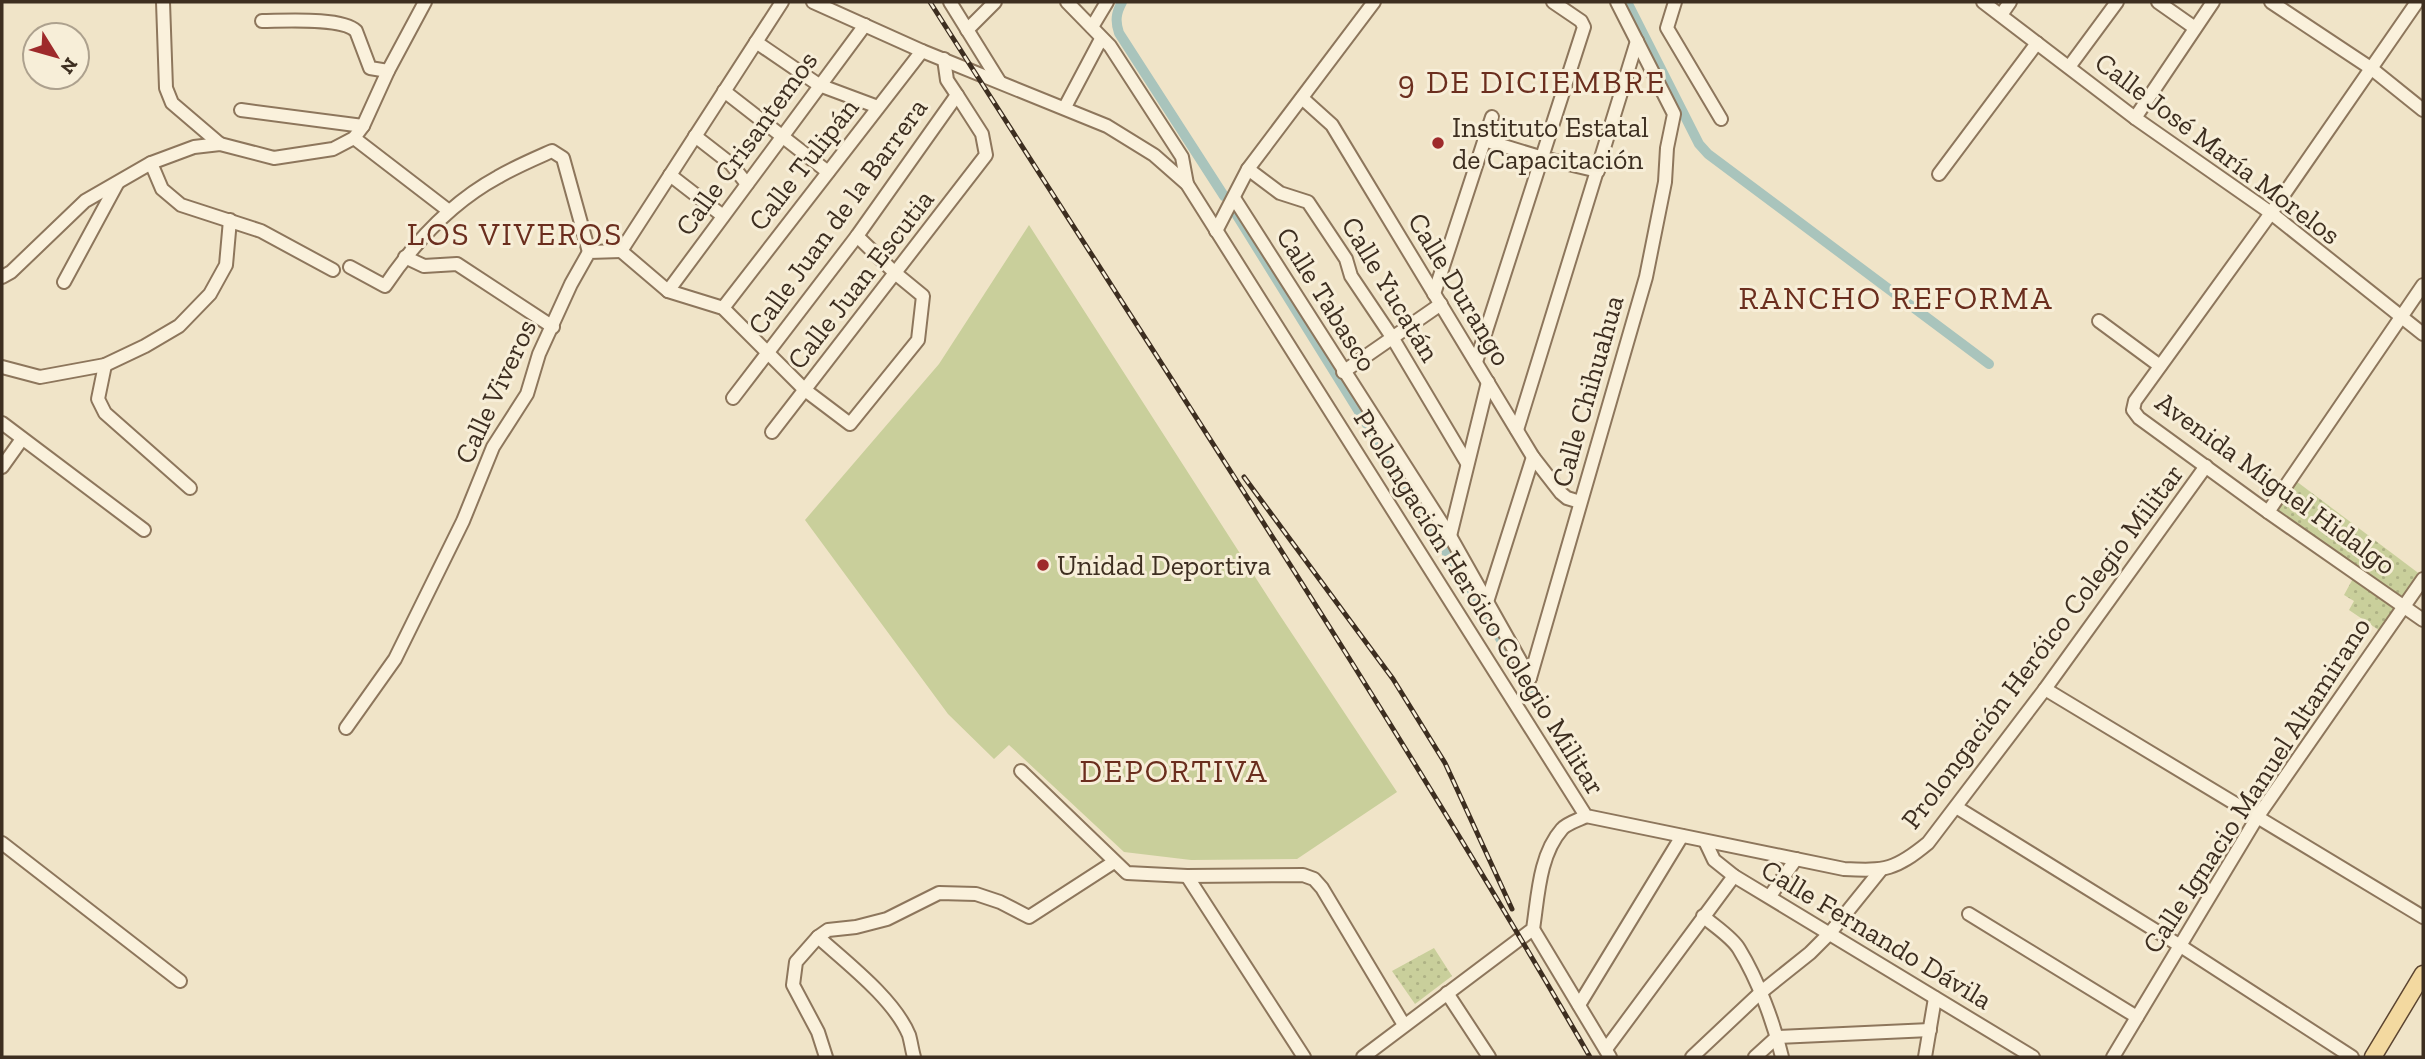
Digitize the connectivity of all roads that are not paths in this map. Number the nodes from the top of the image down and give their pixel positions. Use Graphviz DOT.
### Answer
graph roads {
  1 [pos="163,2"];
  2 [pos="425,2"];
  3 [pos="782,2"];
  4 [pos="813,2"];
  5 [pos="950,2"];
  6 [pos="995,2"];
  7 [pos="1067,2"];
  8 [pos="1107,2"];
  9 [pos="1374,2"];
  10 [pos="1553,2"];
  11 [pos="1617,2"];
  12 [pos="1675,2"];
  13 [pos="1983,2"];
  14 [pos="2010,2"];
  15 [pos="2117,2"];
  16 [pos="2158,2"];
  17 [pos="2214,2"];
  18 [pos="2271,2"];
  19 [pos="2417,2"];
  20 [pos="2001,15"];
  21 [pos="262,22"];
  22 [pos="865,25"];
  23 [pos="1092,27"];
  24 [pos="2195,28"];
  25 [pos="967,30"];
  26 [pos="1101,39"];
  27 [pos="1637,41"];
  28 [pos="756,42"];
  29 [pos="2037,43"];
  30 [pos="922,51"];
  31 [pos="944,59"];
  32 [pos="2069,67"];
  33 [pos="2372,69"];
  34 [pos="388,71"];
  35 [pos="999,81"];
  36 [pos="819,85"];
  37 [pos="724,91"];
  38 [pos="957,95"];
  39 [pos="1302,98"];
  40 [pos="878,107"];
  41 [pos="1065,107"];
  42 [pos="241,110"];
  43 [pos="2423,110"];
  44 [pos="1492,117"];
  45 [pos="2135,118"];
  46 [pos="1721,119"];
  47 [pos="363,125"];
  48 [pos="695,136"];
  49 [pos="781,136"];
  50 [pos="354,138"];
  51 [pos="1484,140"];
  52 [pos="220,144"];
  53 [pos="1543,158"];
  54 [pos="151,163"];
  55 [pos="1248,169"];
  56 [pos="1598,170"];
  57 [pos="828,172"];
  58 [pos="1939,174"];
  59 [pos="670,175"];
  60 [pos="117,183"];
  61 [pos="747,184"];
  62 [pos="1187,184"];
  63 [pos="1234,198"];
  64 [pos="449,211"];
  65 [pos="2271,213"];
  66 [pos="723,216"];
  67 [pos="230,220"];
  68 [pos="1216,231"];
  69 [pos="857,236"];
  70 [pos="621,251"];
  71 [pos="589,252"];
  72 [pos="405,257"];
  73 [pos="350,267"];
  74 [pos="333,270"];
  75 [pos="895,273"];
  76 [pos="2,277"];
  77 [pos="64,282"];
  78 [pos="2423,285"];
  79 [pos="668,291"];
  80 [pos="1438,299"];
  81 [pos="723,308"];
  82 [pos="2400,317"];
  83 [pos="2099,321"];
  84 [pos="553,327"];
  85 [pos="2423,334"];
  86 [pos="1392,337"];
  87 [pos="766,354"];
  88 [pos="1476,362"];
  89 [pos="105,365"];
  90 [pos="2160,366"];
  91 [pos="3,370"];
  92 [pos="1343,372"];
  93 [pos="1488,382"];
  94 [pos="805,390"];
  95 [pos="733,398"];
  96 [pos="2,423"];
  97 [pos="1517,430"];
  98 [pos="772,432"];
  99 [pos="22,439"];
  100 [pos="1533,457"];
  101 [pos="1467,463"];
  102 [pos="2206,466"];
  103 [pos="2,467"];
  104 [pos="190,488"];
  105 [pos="1580,502"];
  106 [pos="2268,512"];
  107 [pos="144,530"];
  108 [pos="1450,537"];
  109 [pos="2423,579"];
  110 [pos="1487,602"];
  111 [pos="2403,605"];
  112 [pos="2423,620"];
  113 [pos="1530,678"];
  114 [pos="2045,689"];
  115 [pos="346,728"];
  116 [pos="1021,771"];
  117 [pos="1955,807"];
  118 [pos="1586,816"];
  119 [pos="2258,816"];
  120 [pos="1682,836"];
  121 [pos="1705,841"];
  122 [pos="2,843"];
  123 [pos="1796,859"];
  124 [pos="1114,862"];
  125 [pos="1880,871"];
  126 [pos="1187,876"];
  127 [pos="1734,876"];
  128 [pos="1770,896"];
  129 [pos="1969,914"];
  130 [pos="1703,916"];
  131 [pos="2423,917"];
  132 [pos="1533,929"];
  133 [pos="1830,933"];
  134 [pos="818,937"];
  135 [pos="2179,946"];
  136 [pos="2423,974"];
  137 [pos="180,981"];
  138 [pos="1447,993"];
  139 [pos="1760,993"];
  140 [pos="1935,998"];
  141 [pos="1579,1005"];
  142 [pos="2137,1017"];
  143 [pos="1404,1025"];
  144 [pos="1930,1030"];
  145 [pos="1777,1037"];
  146 [pos="1608,1053"];
  147 [pos="825,1057"];
  148 [pos="914,1057"];
  149 [pos="1304,1057"];
  150 [pos="1363,1057"];
  151 [pos="1489,1057"];
  152 [pos="1692,1057"];
  153 [pos="1755,1057"];
  154 [pos="1782,1057"];
  155 [pos="1925,1057"];
  156 [pos="2033,1057"];
  157 [pos="2113,1057"];
  158 [pos="2352,1057"];
  159 [pos="2373,1057"];
  1 -- 52 [label="street"];
  2 -- 34 [label="street"];
  3 -- 28 [label="street"];
  4 -- 22 [label="street, Prolongación Heróico Colegio Militar"];
  5 -- 25 [label="street"];
  6 -- 25 [label="street"];
  7 -- 23 [label="street"];
  8 -- 23 [label="street"];
  9 -- 39 [label="street"];
  10 -- 53 [label="street"];
  11 -- 27 [label="street"];
  12 -- 46 [label="street"];
  13 -- 20 [label="street, Calle José María Morelos"];
  14 -- 20 [label="street"];
  15 -- 32 [label="street"];
  16 -- 24 [label="street"];
  17 -- 24 [label="street"];
  18 -- 33 [label="street"];
  19 -- 33 [label="street"];
  20 -- 29 [label="street, Calle José María Morelos"];
  21 -- 34 [label="street"];
  22 -- 30 [label="street, Prolongación Heróico Colegio Militar"];
  22 -- 36 [label="street, Calle Crisantemos"];
  23 -- 26 [label="street"];
  24 -- 45 [label="street"];
  25 -- 35 [label="street"];
  26 -- 41 [label="street"];
  26 -- 62 [label="street"];
  27 -- 56 [label="street"];
  27 -- 105 [label="street, Calle Chihuahua"];
  28 -- 36 [label="street"];
  28 -- 37 [label="street"];
  29 -- 32 [label="street, Calle José María Morelos"];
  29 -- 58 [label="street"];
  30 -- 31 [label="street, Prolongación Heróico Colegio Militar"];
  30 -- 40 [label="street, Calle Tulipán"];
  31 -- 35 [label="street, Prolongación Heróico Colegio Militar"];
  31 -- 38 [label="street, Calle Juan de la Barrera"];
  32 -- 45 [label="street, Calle José María Morelos"];
  33 -- 43 [label="street"];
  33 -- 65 [label="street"];
  34 -- 47 [label="street"];
  35 -- 41 [label="street, Prolongación Heróico Colegio Militar"];
  36 -- 40 [label="street"];
  36 -- 49 [label="street, Calle Crisantemos"];
  37 -- 48 [label="street"];
  37 -- 49 [label="street"];
  38 -- 69 [label="street, Calle Juan de la Barrera"];
  38 -- 75 [label="street, Calle Juan Escutia"];
  39 -- 55 [label="street"];
  39 -- 80 [label="street, Calle Durango"];
  40 -- 57 [label="street, Calle Tulipán"];
  41 -- 62 [label="street, Prolongación Heróico Colegio Militar"];
  42 -- 47 [label="street"];
  44 -- 51 [label="street"];
  45 -- 65 [label="street, Calle José María Morelos"];
  47 -- 50 [label="street"];
  48 -- 59 [label="street"];
  48 -- 61 [label="street"];
  49 -- 57 [label="street"];
  49 -- 61 [label="street, Calle Crisantemos"];
  50 -- 52 [label="street"];
  50 -- 64 [label="street"];
  51 -- 53 [label="street"];
  51 -- 80 [label="street"];
  52 -- 54 [label="street"];
  53 -- 56 [label="street"];
  53 -- 88 [label="street"];
  54 -- 60 [label="street"];
  54 -- 67 [label="street"];
  55 -- 63 [label="street"];
  55 -- 86 [label="street, Calle Yucatán"];
  56 -- 97 [label="street"];
  57 -- 81 [label="street, Calle Tulipán"];
  59 -- 66 [label="street"];
  59 -- 70 [label="street"];
  60 -- 76 [label="street"];
  60 -- 77 [label="street"];
  61 -- 66 [label="street, Calle Crisantemos"];
  62 -- 68 [label="street, Prolongación Heróico Colegio Militar"];
  63 -- 68 [label="street"];
  63 -- 92 [label="street, Calle Tabasco"];
  64 -- 71 [label="street"];
  64 -- 72 [label="street"];
  65 -- 82 [label="street, Calle José María Morelos"];
  65 -- 90 [label="street"];
  66 -- 79 [label="street, Calle Crisantemos"];
  67 -- 74 [label="street"];
  67 -- 89 [label="street"];
  68 -- 118 [label="street, Prolongación Heróico Colegio Militar"];
  69 -- 75 [label="street"];
  69 -- 87 [label="street, Calle Juan de la Barrera"];
  70 -- 71 [label="street"];
  70 -- 79 [label="street"];
  71 -- 84 [label="street, Calle Viveros"];
  72 -- 73 [label="street"];
  72 -- 84 [label="street"];
  75 -- 94 [label="street, Calle Juan Escutia"];
  75 -- 94 [label="street"];
  78 -- 82 [label="street"];
  79 -- 81 [label="street"];
  80 -- 86 [label="street"];
  80 -- 88 [label="street, Calle Durango"];
  81 -- 87 [label="street"];
  82 -- 85 [label="street, Calle José María Morelos"];
  82 -- 106 [label="street"];
  83 -- 90 [label="street"];
  84 -- 115 [label="street, Calle Viveros"];
  86 -- 92 [label="street"];
  86 -- 101 [label="street, Calle Yucatán"];
  87 -- 94 [label="street"];
  87 -- 95 [label="street, Calle Juan de la Barrera"];
  88 -- 93 [label="street, Calle Durango"];
  89 -- 91 [label="street"];
  89 -- 104 [label="street"];
  90 -- 102 [label="street, Avenida Miguel Hidalgo"];
  92 -- 108 [label="street, Calle Tabasco"];
  93 -- 97 [label="street, Calle Durango"];
  93 -- 101 [label="street"];
  94 -- 98 [label="street, Calle Juan Escutia"];
  96 -- 99 [label="street"];
  97 -- 100 [label="street, Calle Durango"];
  99 -- 103 [label="street"];
  99 -- 107 [label="street"];
  100 -- 105 [label="street, Calle Durango"];
  100 -- 110 [label="street"];
  101 -- 108 [label="street"];
  102 -- 106 [label="street, Avenida Miguel Hidalgo"];
  102 -- 114 [label="street, Prolongación Heróico Colegio Militar"];
  105 -- 113 [label="street, Calle Chihuahua"];
  106 -- 111 [label="street, Avenida Miguel Hidalgo"];
  108 -- 110 [label="street, Calle Tabasco"];
  109 -- 111 [label="street, Calle Ignacio Manuel Altamirano"];
  110 -- 113 [label="street, Calle Tabasco"];
  111 -- 112 [label="street, Avenida Miguel Hidalgo"];
  111 -- 119 [label="street, Calle Ignacio Manuel Altamirano"];
  114 -- 117 [label="street, Prolongación Heróico Colegio Militar"];
  114 -- 119 [label="street"];
  116 -- 124 [label="street"];
  117 -- 125 [label="street, Prolongación Heróico Colegio Militar"];
  117 -- 135 [label="street"];
  118 -- 120 [label="street, Prolongación Heróico Colegio Militar"];
  118 -- 132 [label="street"];
  119 -- 131 [label="street"];
  119 -- 135 [label="street, Calle Ignacio Manuel Altamirano"];
  120 -- 121 [label="street, Prolongación Heróico Colegio Militar"];
  120 -- 141 [label="street"];
  121 -- 123 [label="street, Prolongación Heróico Colegio Militar"];
  121 -- 127 [label="street, Calle Fernando Dávila"];
  122 -- 137 [label="street"];
  123 -- 125 [label="street, Prolongación Heróico Colegio Militar"];
  123 -- 128 [label="street"];
  124 -- 126 [label="street"];
  124 -- 134 [label="street"];
  125 -- 133 [label="street"];
  126 -- 143 [label="street"];
  126 -- 149 [label="street"];
  127 -- 128 [label="street, Calle Fernando Dávila"];
  127 -- 130 [label="street"];
  128 -- 133 [label="street, Calle Fernando Dávila"];
  129 -- 142 [label="street"];
  130 -- 139 [label="street"];
  130 -- 146 [label="street"];
  132 -- 138 [label="street"];
  132 -- 141 [label="street"];
  133 -- 139 [label="street"];
  133 -- 140 [label="street, Calle Fernando Dávila"];
  134 -- 147 [label="street"];
  134 -- 148 [label="street"];
  135 -- 142 [label="street, Calle Ignacio Manuel Altamirano"];
  135 -- 158 [label="street"];
  136 -- 159 [label="main road"];
  138 -- 143 [label="street"];
  138 -- 151 [label="street"];
  139 -- 145 [label="street"];
  139 -- 152 [label="street"];
  140 -- 144 [label="street"];
  140 -- 156 [label="street, Calle Fernando Dávila"];
  141 -- 146 [label="street"];
  142 -- 157 [label="street, Calle Ignacio Manuel Altamirano"];
  143 -- 150 [label="street"];
  144 -- 145 [label="street"];
  144 -- 155 [label="street"];
  145 -- 153 [label="street"];
  145 -- 154 [label="street"];
}
